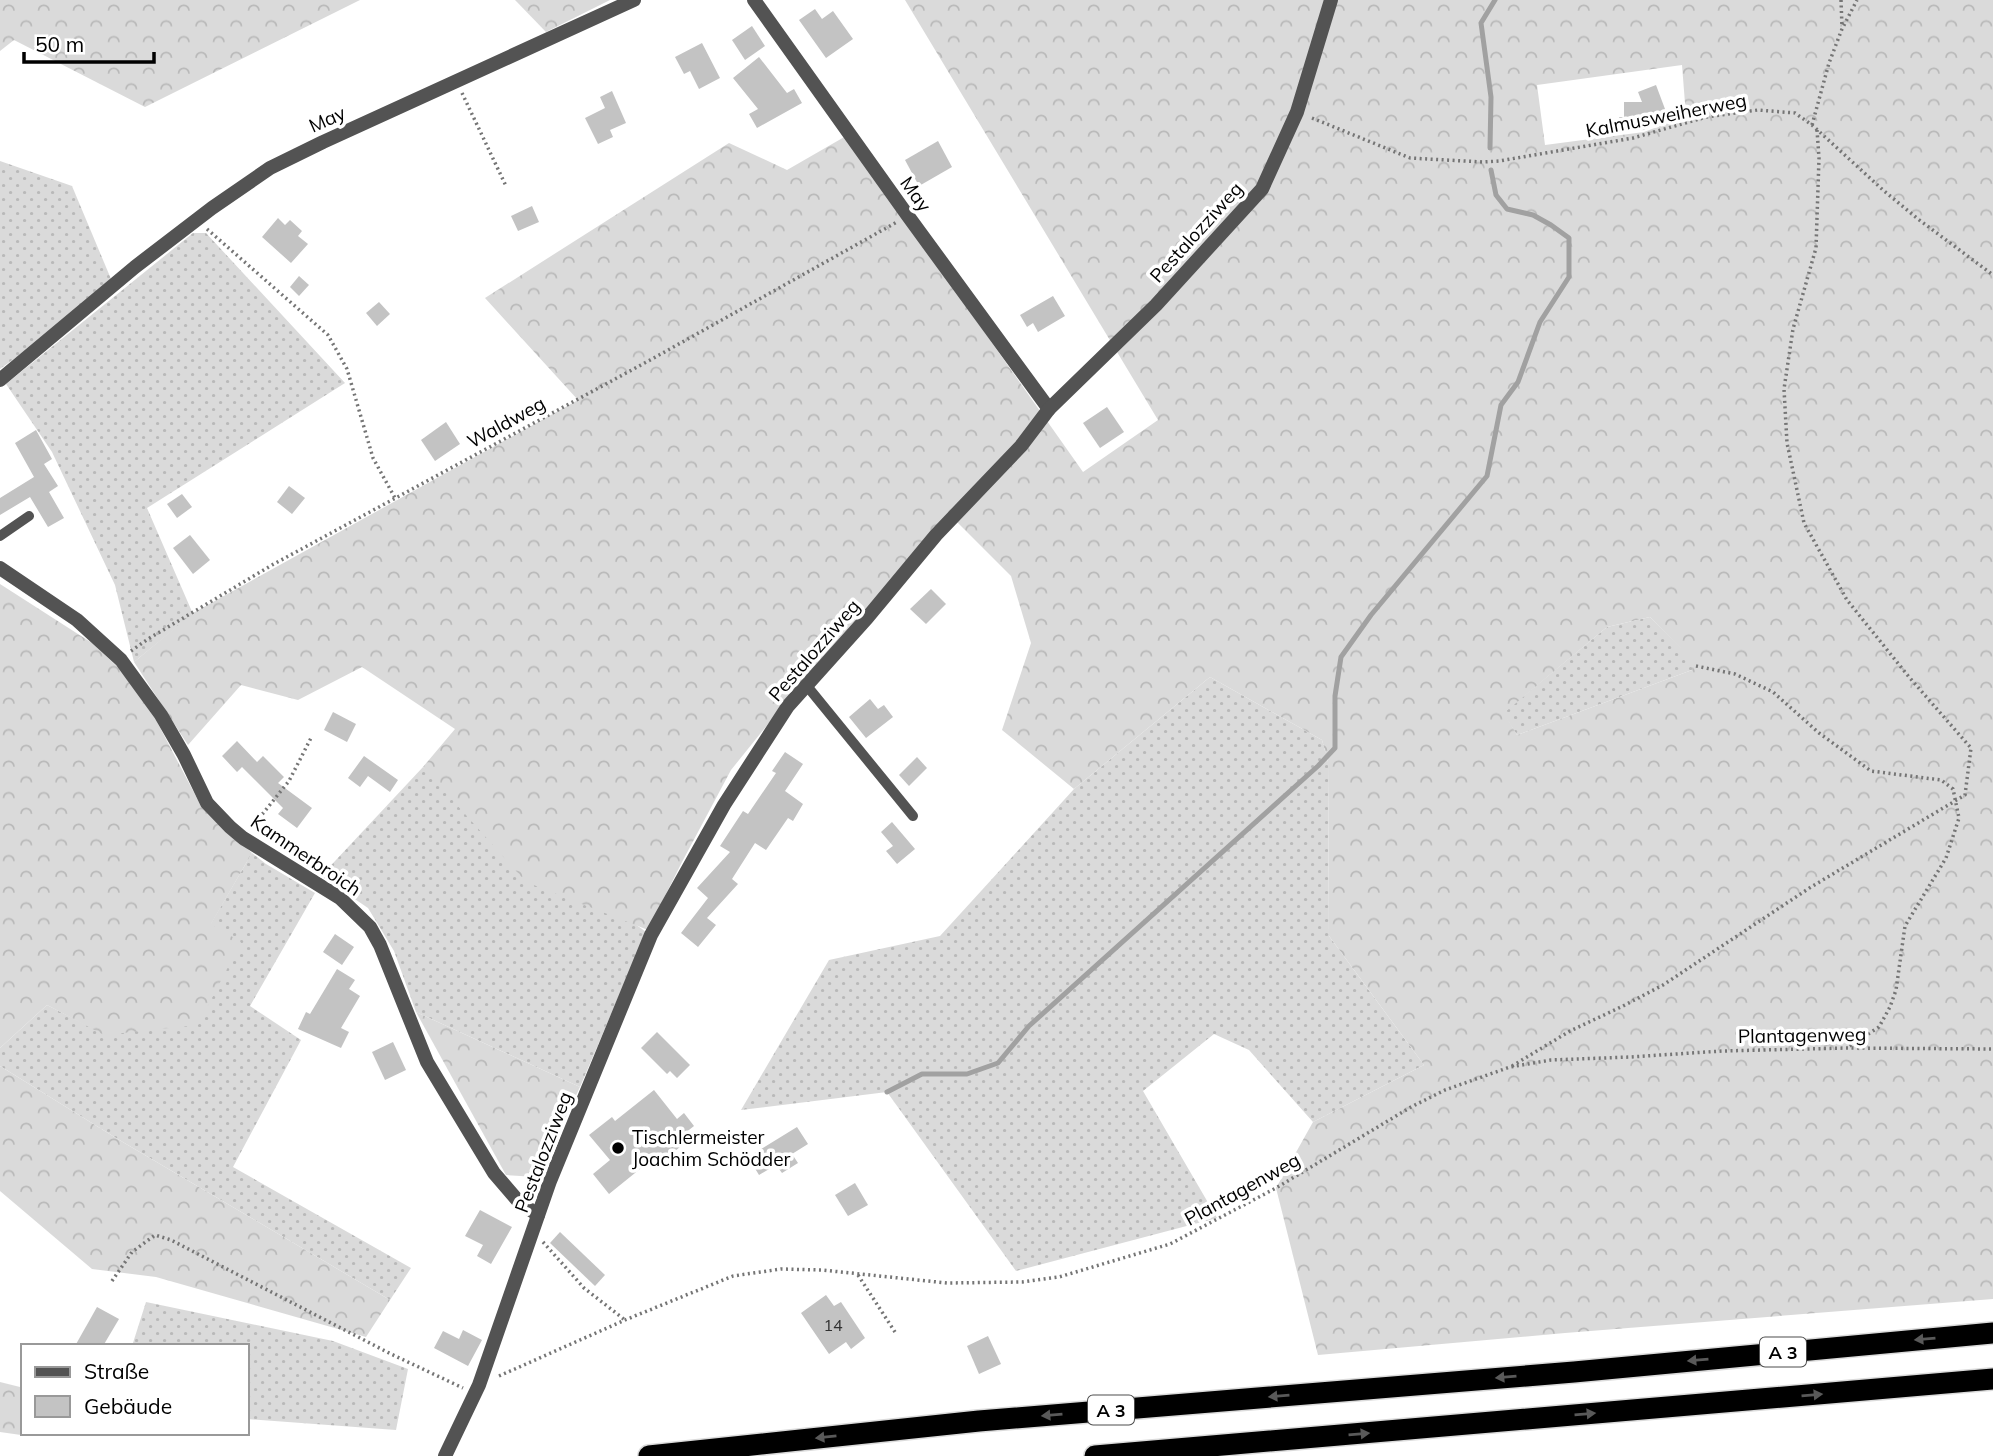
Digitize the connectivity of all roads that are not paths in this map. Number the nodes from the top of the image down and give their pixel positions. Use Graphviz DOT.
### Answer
graph roads {
  1 [pos="634,0"];
  2 [pos="754,0"];
  3 [pos="1331,0"];
  4 [pos="0,380"];
  5 [pos="1049,409"];
  6 [pos="29,516"];
  7 [pos="0,536"];
  8 [pos="0,568"];
  9 [pos="807,686"];
  10 [pos="913,817"];
  11 [pos="538,1216"];
  12 [pos="1993,1333"];
  13 [pos="1993,1379"];
  14 [pos="445,1456"];
  15 [pos="649,1456"];
  16 [pos="1096,1456"];
  1 -- 4 [label="street, May"];
  2 -- 5 [label="street, May"];
  3 -- 5 [label="street, Pestalozziweg"];
  5 -- 9 [label="street, Pestalozziweg"];
  6 -- 7 [label="lane"];
  8 -- 11 [label="street, Kammerbroich"];
  9 -- 10 [label="lane"];
  9 -- 11 [label="street, Pestalozziweg"];
  11 -- 14 [label="street, Pestalozziweg"];
  12 -- 15 [label="highway, A 3, one-way"];
  16 -- 13 [label="highway, A 3, one-way"];
}
